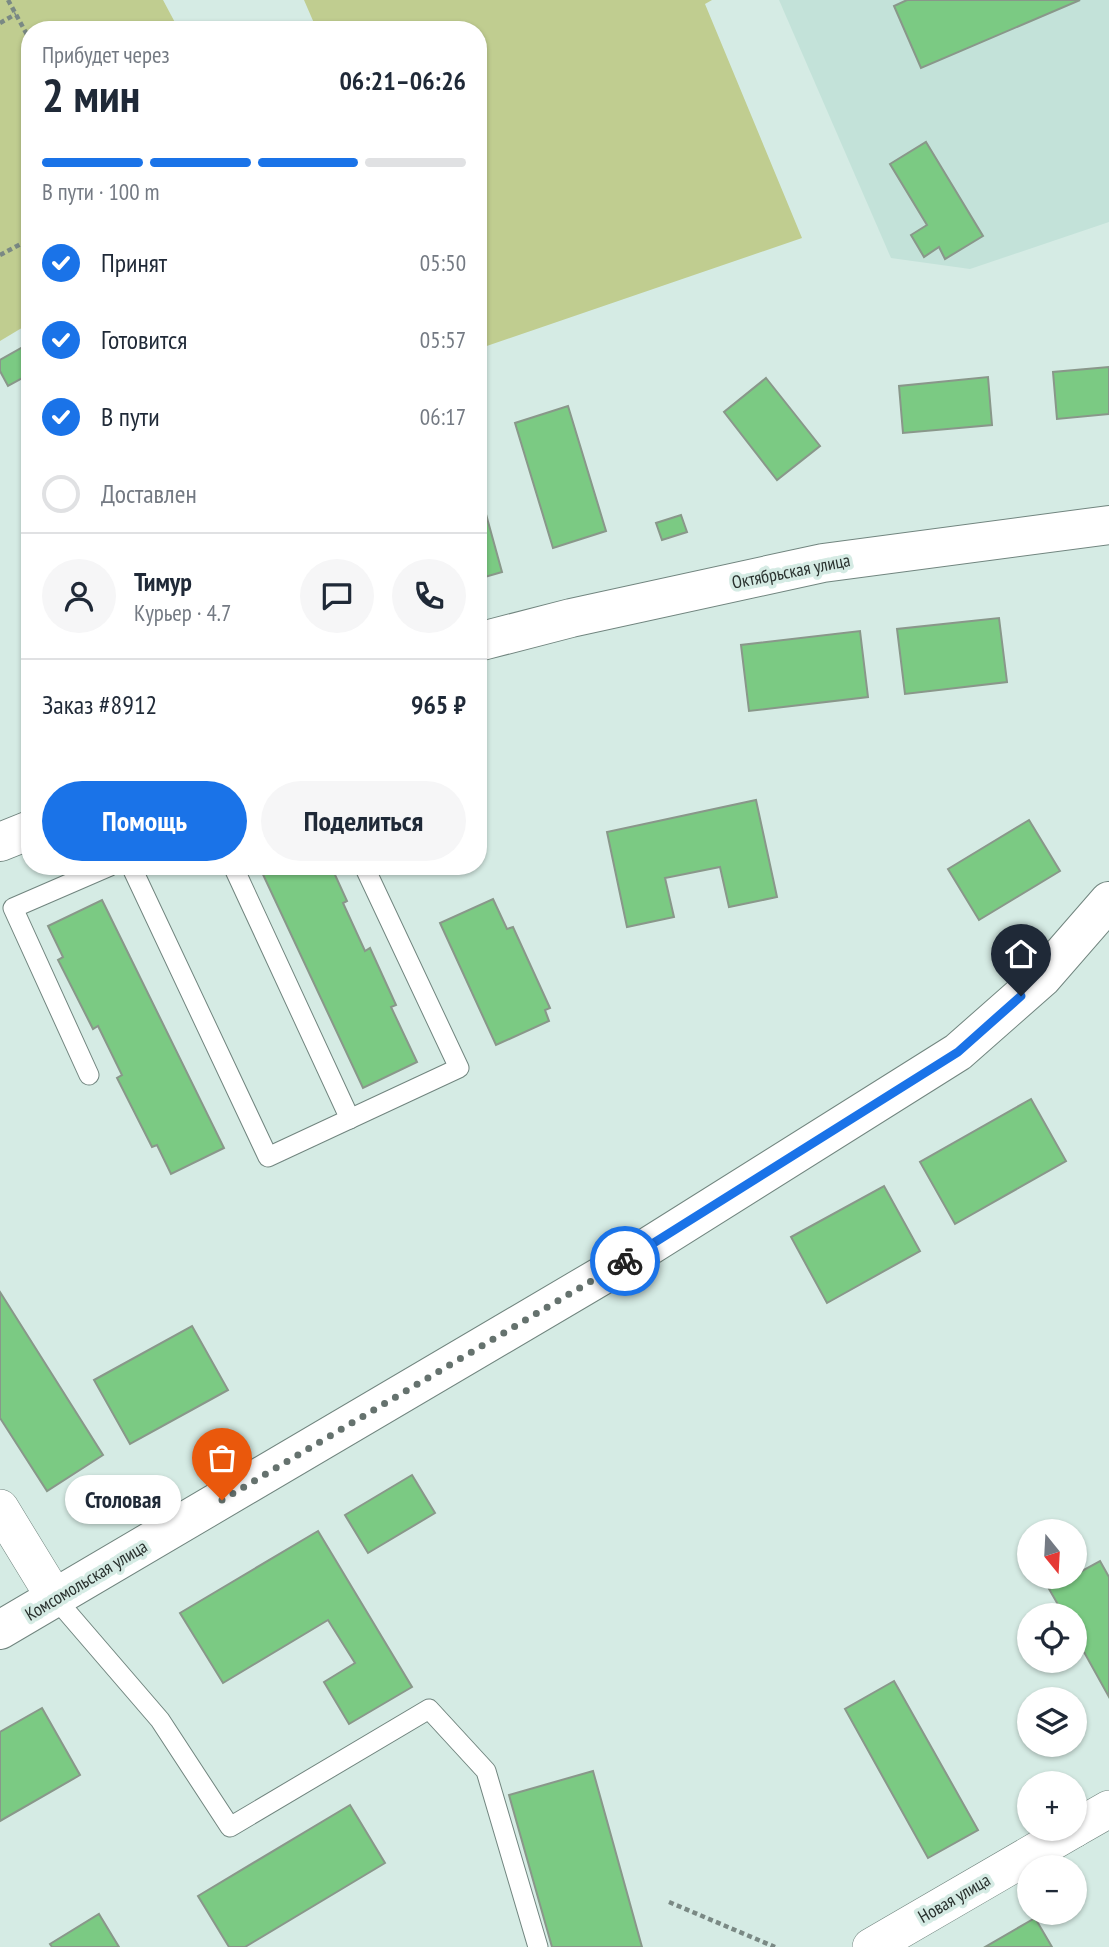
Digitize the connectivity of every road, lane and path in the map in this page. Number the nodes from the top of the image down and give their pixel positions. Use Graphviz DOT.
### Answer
graph roads {
  1 [pos="8,0"];
  2 [pos="16,14"];
  3 [pos="0,23"];
  4 [pos="21,23"];
  5 [pos="21,244"];
  6 [pos="0,255"];
  7 [pos="1109,526"];
  8 [pos="487,640"];
  9 [pos="21,834"];
  10 [pos="0,842"];
  11 [pos="89,875"];
  12 [pos="135,875"];
  13 [pos="237,875"];
  14 [pos="368,875"];
  15 [pos="1109,901"];
  16 [pos="89,1075"];
  17 [pos="350,1119"];
  18 [pos="0,1508"];
  19 [pos="55,1598"];
  20 [pos="0,1630"];
  21 [pos="1109,1809"];
  22 [pos="1087,1822"];
  23 [pos="1053,1841"];
  24 [pos="669,1902"];
  25 [pos="538,1947"];
  26 [pos="775,1947"];
  27 [pos="871,1947"];
  1 -- 2 [label="path"];
  2 -- 3 [label="path"];
  2 -- 4 [label="path"];
  5 -- 6 [label="path"];
  7 -- 8 [label="main road, Октябрьская улица"];
  9 -- 10 [label="main road"];
  11 -- 16 [label="lane"];
  12 -- 17 [label="lane"];
  13 -- 17 [label="lane"];
  14 -- 17 [label="lane"];
  15 -- 19 [label="main road, Комсомольская улица"];
  18 -- 19 [label="street"];
  19 -- 20 [label="main road, Комсомольская улица"];
  19 -- 25 [label="lane"];
  21 -- 22 [label="street, Новая улица"];
  23 -- 27 [label="street, Новая улица"];
  24 -- 26 [label="path"];
}
